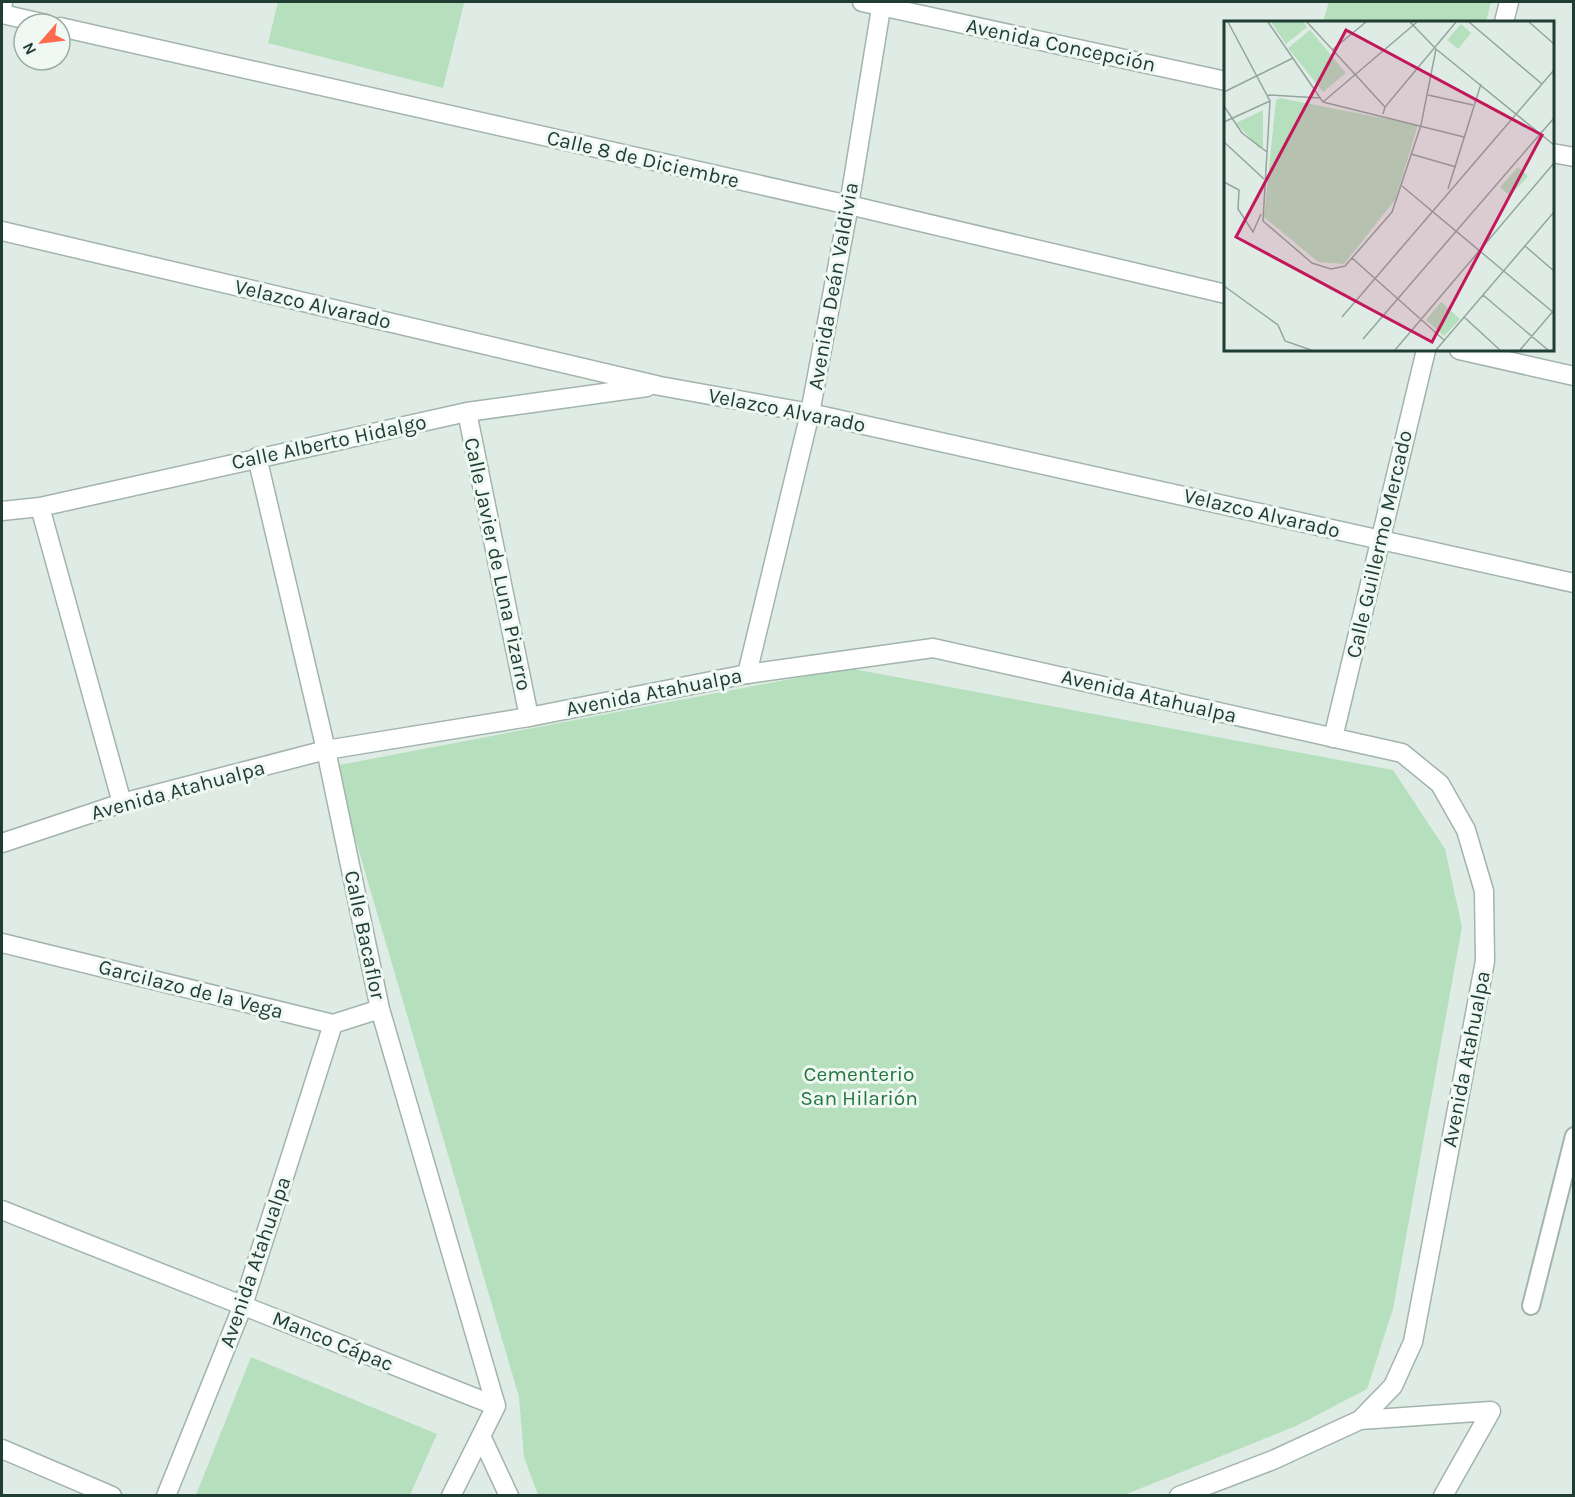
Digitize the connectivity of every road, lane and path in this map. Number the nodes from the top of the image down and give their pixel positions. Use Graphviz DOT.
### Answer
graph roads {
  1 [pos="3,2"];
  2 [pos="862,2"];
  3 [pos="1509,2"];
  4 [pos="881,4"];
  5 [pos="2,9"];
  6 [pos="1504,21"];
  7 [pos="72,30"];
  8 [pos="1224,81"];
  9 [pos="1554,153"];
  10 [pos="1574,157"];
  11 [pos="849,205"];
  12 [pos="2,231"];
  13 [pos="1224,294"];
  14 [pos="1426,351"];
  15 [pos="1463,351"];
  16 [pos="1574,376"];
  17 [pos="660,386"];
  18 [pos="467,412"];
  19 [pos="810,413"];
  20 [pos="257,457"];
  21 [pos="40,507"];
  22 [pos="2,511"];
  23 [pos="1380,539"];
  24 [pos="1574,583"];
  25 [pos="747,674"];
  26 [pos="529,717"];
  27 [pos="1333,738"];
  28 [pos="327,750"];
  29 [pos="122,803"];
  30 [pos="2,843"];
  31 [pos="2,943"];
  32 [pos="380,1009"];
  33 [pos="333,1024"];
  34 [pos="1574,1136"];
  35 [pos="2,1210"];
  36 [pos="243,1305"];
  37 [pos="1531,1306"];
  38 [pos="496,1406"];
  39 [pos="1360,1420"];
  40 [pos="481,1436"];
  41 [pos="2,1449"];
  42 [pos="112,1496"];
  43 [pos="166,1496"];
  44 [pos="451,1496"];
  45 [pos="509,1496"];
  46 [pos="1179,1496"];
  47 [pos="1443,1496"];
  1 -- 5 [label="street"];
  2 -- 4 [label="street, Avenida Concepción"];
  3 -- 6 [label="street"];
  4 -- 8 [label="street, Avenida Concepción"];
  4 -- 11 [label="street, Avenida Deán Valdivia"];
  7 -- 11 [label="street, Calle 8 de Diciembre"];
  9 -- 10 [label="street"];
  11 -- 13 [label="street, Calle 8 de Diciembre"];
  11 -- 19 [label="street, Avenida Deán Valdivia"];
  12 -- 17 [label="street, Velazco Alvarado"];
  14 -- 23 [label="street, Calle Guillermo Mercado"];
  15 -- 16 [label="street"];
  17 -- 18 [label="street, Calle Alberto Hidalgo"];
  17 -- 19 [label="street, Velazco Alvarado"];
  18 -- 20 [label="street, Calle Alberto Hidalgo"];
  18 -- 26 [label="street, Calle Javier de Luna Pizarro"];
  19 -- 23 [label="street, Velazco Alvarado"];
  19 -- 25 [label="street, Avenida Deán Valdivia"];
  20 -- 21 [label="street, Calle Alberto Hidalgo"];
  20 -- 28 [label="street, Calle Bacaflor"];
  21 -- 22 [label="street, Calle Alberto Hidalgo"];
  21 -- 29 [label="street"];
  23 -- 24 [label="street, Velazco Alvarado"];
  23 -- 27 [label="street, Calle Guillermo Mercado"];
  25 -- 26 [label="street, Avenida Atahualpa"];
  25 -- 27 [label="street, Avenida Atahualpa"];
  26 -- 28 [label="street, Avenida Atahualpa"];
  27 -- 39 [label="street, Avenida Atahualpa"];
  28 -- 29 [label="street, Avenida Atahualpa"];
  28 -- 32 [label="street, Calle Bacaflor"];
  29 -- 30 [label="street, Avenida Atahualpa"];
  31 -- 33 [label="street, Garcilazo de la Vega"];
  32 -- 33 [label="street"];
  32 -- 38 [label="street, Calle Bacaflor"];
  33 -- 36 [label="street, Avenida Atahualpa"];
  34 -- 37 [label="lane"];
  35 -- 36 [label="street, Manco Cápac"];
  36 -- 38 [label="street, Manco Cápac"];
  36 -- 43 [label="street, Avenida Atahualpa"];
  38 -- 40 [label="street"];
  39 -- 46 [label="street, Avenida Atahualpa"];
  39 -- 47 [label="street"];
  40 -- 44 [label="street"];
  40 -- 45 [label="street"];
  41 -- 42 [label="street"];
}
